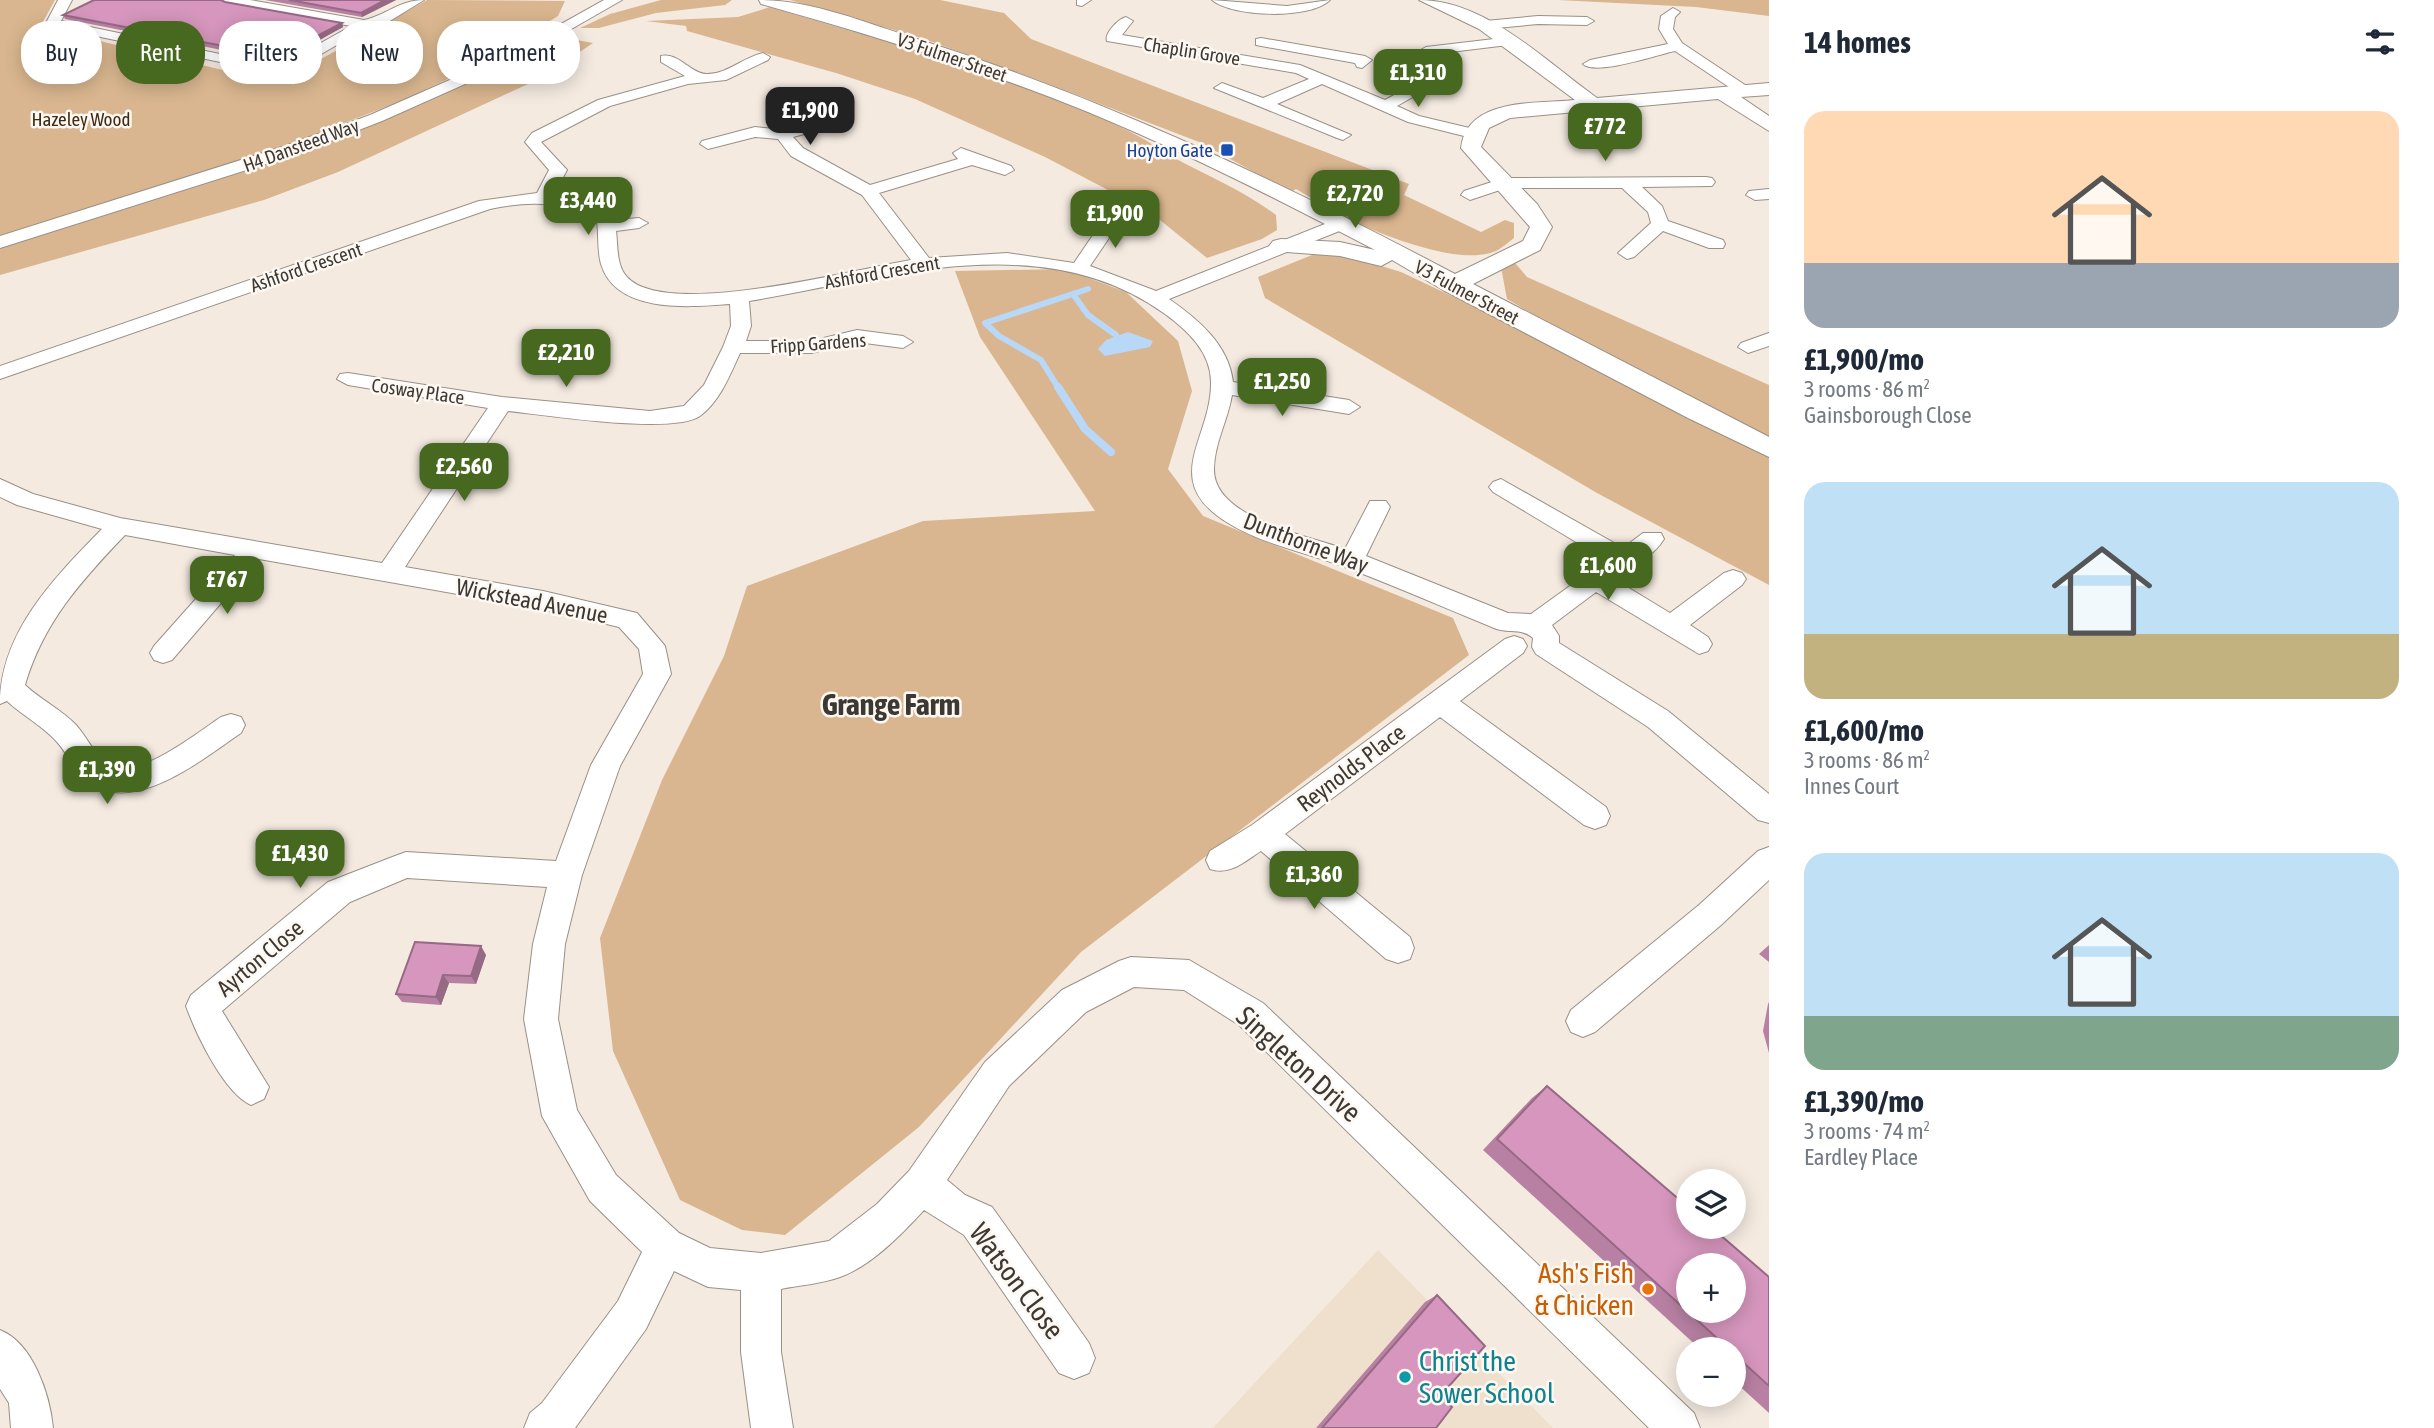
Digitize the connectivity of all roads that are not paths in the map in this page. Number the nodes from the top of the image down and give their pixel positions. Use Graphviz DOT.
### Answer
graph roads {
  1 [pos="65,0"];
  2 [pos="227,0"];
  3 [pos="417,0"];
  4 [pos="615,0"];
  5 [pos="767,0"];
  6 [pos="1219,0"];
  7 [pos="1323,0"];
  8 [pos="1427,0"];
  9 [pos="590,6"];
  10 [pos="1673,12"];
  11 [pos="347,21"];
  12 [pos="380,21"];
  13 [pos="1126,21"];
  14 [pos="1587,21"];
  15 [pos="1485,25"];
  16 [pos="336,40"];
  17 [pos="1511,41"];
  18 [pos="1261,42"];
  19 [pos="1282,46"];
  20 [pos="1677,46"];
  21 [pos="1426,51"];
  22 [pos="763,57"];
  23 [pos="666,59"];
  24 [pos="1272,64"];
  25 [pos="1590,64"];
  26 [pos="1362,65"];
  27 [pos="1324,78"];
  28 [pos="701,79"];
  29 [pos="1427,83"];
  30 [pos="1222,88"];
  31 [pos="1769,89"];
  32 [pos="1746,92"];
  33 [pos="1723,94"];
  34 [pos="1262,104"];
  35 [pos="1594,104"];
  36 [pos="1386,106"];
  37 [pos="828,123"];
  38 [pos="1769,125"];
  39 [pos="1472,134"];
  40 [pos="782,135"];
  41 [pos="1343,135"];
  42 [pos="708,144"];
  43 [pos="1005,170"];
  44 [pos="1706,182"];
  45 [pos="1504,183"];
  46 [pos="1628,183"];
  47 [pos="868,191"];
  48 [pos="1470,195"];
  49 [pos="544,196"];
  50 [pos="1104,218"];
  51 [pos="639,223"];
  52 [pos="1341,224"];
  53 [pos="1660,224"];
  54 [pos="608,226"];
  55 [pos="1367,238"];
  56 [pos="0,242"];
  57 [pos="1716,244"];
  58 [pos="1280,246"];
  59 [pos="1627,253"];
  60 [pos="1500,262"];
  61 [pos="923,263"];
  62 [pos="1080,268"];
  63 [pos="1422,268"];
  64 [pos="1452,285"];
  65 [pos="739,297"];
  66 [pos="1154,298"];
  67 [pos="1769,339"];
  68 [pos="903,342"];
  69 [pos="733,347"];
  70 [pos="1748,347"];
  71 [pos="0,373"];
  72 [pos="348,379"];
  73 [pos="1222,387"];
  74 [pos="502,404"];
  75 [pos="1349,407"];
  76 [pos="1769,448"];
  77 [pos="0,487"];
  78 [pos="1501,487"];
  79 [pos="1378,507"];
  80 [pos="120,526"];
  81 [pos="1652,539"];
  82 [pos="255,548"];
  83 [pos="1352,560"];
  84 [pos="1626,561"];
  85 [pos="387,575"];
  86 [pos="1733,579"];
  87 [pos="1597,581"];
  88 [pos="1671,626"];
  89 [pos="1510,635"];
  90 [pos="1540,636"];
  91 [pos="1699,643"];
  92 [pos="163,653"];
  93 [pos="5,690"];
  94 [pos="1438,701"];
  95 [pos="231,724"];
  96 [pos="1769,811"];
  97 [pos="1595,816"];
  98 [pos="1263,834"];
  99 [pos="1222,860"];
  100 [pos="1769,860"];
  101 [pos="566,875"];
  102 [pos="1398,948"];
  103 [pos="1583,1021"];
  104 [pos="251,1087"];
  105 [pos="922,1184"];
  106 [pos="664,1247"];
  107 [pos="761,1273"];
  108 [pos="0,1350"];
  109 [pos="1074,1358"];
  110 [pos="32,1428"];
  111 [pos="545,1428"];
  112 [pos="772,1428"];
  113 [pos="1679,1428"];
  1 -- 16 [label="street"];
  2 -- 11 [label="street"];
  3 -- 12 [label="street"];
  4 -- 9 [label="street, H4 Dansteed Way"];
  5 -- 52 [label="street, V3 Fulmer Street"];
  6 -- 7 [label="street"];
  8 -- 15 [label="street"];
  9 -- 56 [label="street, H4 Dansteed Way"];
  10 -- 20 [label="street"];
  13 -- 24 [label="street, Chaplin Grove"];
  14 -- 15 [label="street"];
  15 -- 17 [label="street"];
  17 -- 21 [label="street"];
  17 -- 35 [label="street"];
  18 -- 19 [label="street, Chaplin Grove"];
  19 -- 24 [label="street, Chaplin Grove"];
  19 -- 26 [label="street, Chaplin Grove"];
  20 -- 25 [label="street"];
  20 -- 32 [label="street"];
  22 -- 28 [label="street"];
  23 -- 28 [label="street"];
  24 -- 27 [label="street, Chaplin Grove"];
  27 -- 34 [label="street"];
  27 -- 36 [label="street, Chaplin Grove"];
  28 -- 49 [label="street"];
  29 -- 36 [label="street"];
  30 -- 34 [label="street, Chaplin Grove"];
  31 -- 32 [label="street"];
  32 -- 33 [label="street"];
  33 -- 35 [label="street"];
  33 -- 38 [label="street"];
  34 -- 41 [label="street, Chaplin Grove"];
  35 -- 39 [label="street"];
  36 -- 39 [label="street, Chaplin Grove"];
  37 -- 40 [label="street"];
  39 -- 45 [label="street"];
  40 -- 42 [label="street"];
  40 -- 47 [label="street"];
  43 -- 47 [label="street"];
  44 -- 46 [label="street"];
  45 -- 46 [label="street"];
  45 -- 48 [label="street"];
  45 -- 60 [label="street"];
  46 -- 53 [label="street"];
  47 -- 61 [label="street"];
  49 -- 54 [label="street, Ashford Crescent"];
  49 -- 71 [label="street, Ashford Crescent"];
  50 -- 62 [label="street"];
  51 -- 54 [label="street"];
  52 -- 55 [label="street, V3 Fulmer Street"];
  52 -- 58 [label="street"];
  53 -- 57 [label="street"];
  53 -- 59 [label="street"];
  54 -- 65 [label="street, Ashford Crescent"];
  55 -- 60 [label="street"];
  55 -- 63 [label="street, V3 Fulmer Street"];
  58 -- 63 [label="street"];
  58 -- 66 [label="street"];
  60 -- 64 [label="street"];
  61 -- 62 [label="street, Ashford Crescent"];
  61 -- 65 [label="street, Ashford Crescent"];
  62 -- 66 [label="street, Ashford Crescent"];
  63 -- 64 [label="street, V3 Fulmer Street"];
  64 -- 76 [label="street, V3 Fulmer Street"];
  65 -- 69 [label="street, Cosway Place"];
  66 -- 73 [label="street, Dunthorne Way"];
  67 -- 70 [label="street"];
  68 -- 69 [label="street, Fripp Gardens"];
  69 -- 74 [label="street, Cosway Place"];
  72 -- 74 [label="street, Cosway Place"];
  73 -- 75 [label="street"];
  73 -- 83 [label="street, Dunthorne Way"];
  74 -- 85 [label="street"];
  77 -- 80 [label="street, Wickstead Avenue"];
  78 -- 84 [label="street"];
  79 -- 83 [label="street"];
  80 -- 82 [label="street, Wickstead Avenue"];
  80 -- 93 [label="street"];
  81 -- 84 [label="street"];
  82 -- 85 [label="street, Wickstead Avenue"];
  82 -- 92 [label="street"];
  83 -- 89 [label="street, Dunthorne Way"];
  84 -- 87 [label="street"];
  85 -- 101 [label="street, Wickstead Avenue"];
  86 -- 88 [label="street"];
  87 -- 88 [label="street"];
  87 -- 90 [label="street"];
  88 -- 91 [label="street"];
  89 -- 90 [label="street, Dunthorne Way"];
  89 -- 94 [label="street, Reynolds Place"];
  90 -- 96 [label="street"];
  93 -- 95 [label="street"];
  94 -- 97 [label="street"];
  94 -- 98 [label="street, Reynolds Place"];
  98 -- 99 [label="street, Reynolds Place"];
  98 -- 102 [label="street"];
  100 -- 103 [label="street"];
  101 -- 104 [label="street, Ayrton Close"];
  101 -- 106 [label="street, Wickstead Avenue"];
  105 -- 107 [label="street, Singleton Drive"];
  105 -- 109 [label="street, Watson Close"];
  105 -- 113 [label="street, Singleton Drive"];
  106 -- 107 [label="street, Singleton Drive"];
  106 -- 111 [label="street"];
  107 -- 112 [label="street"];
  108 -- 110 [label="street"];
}
